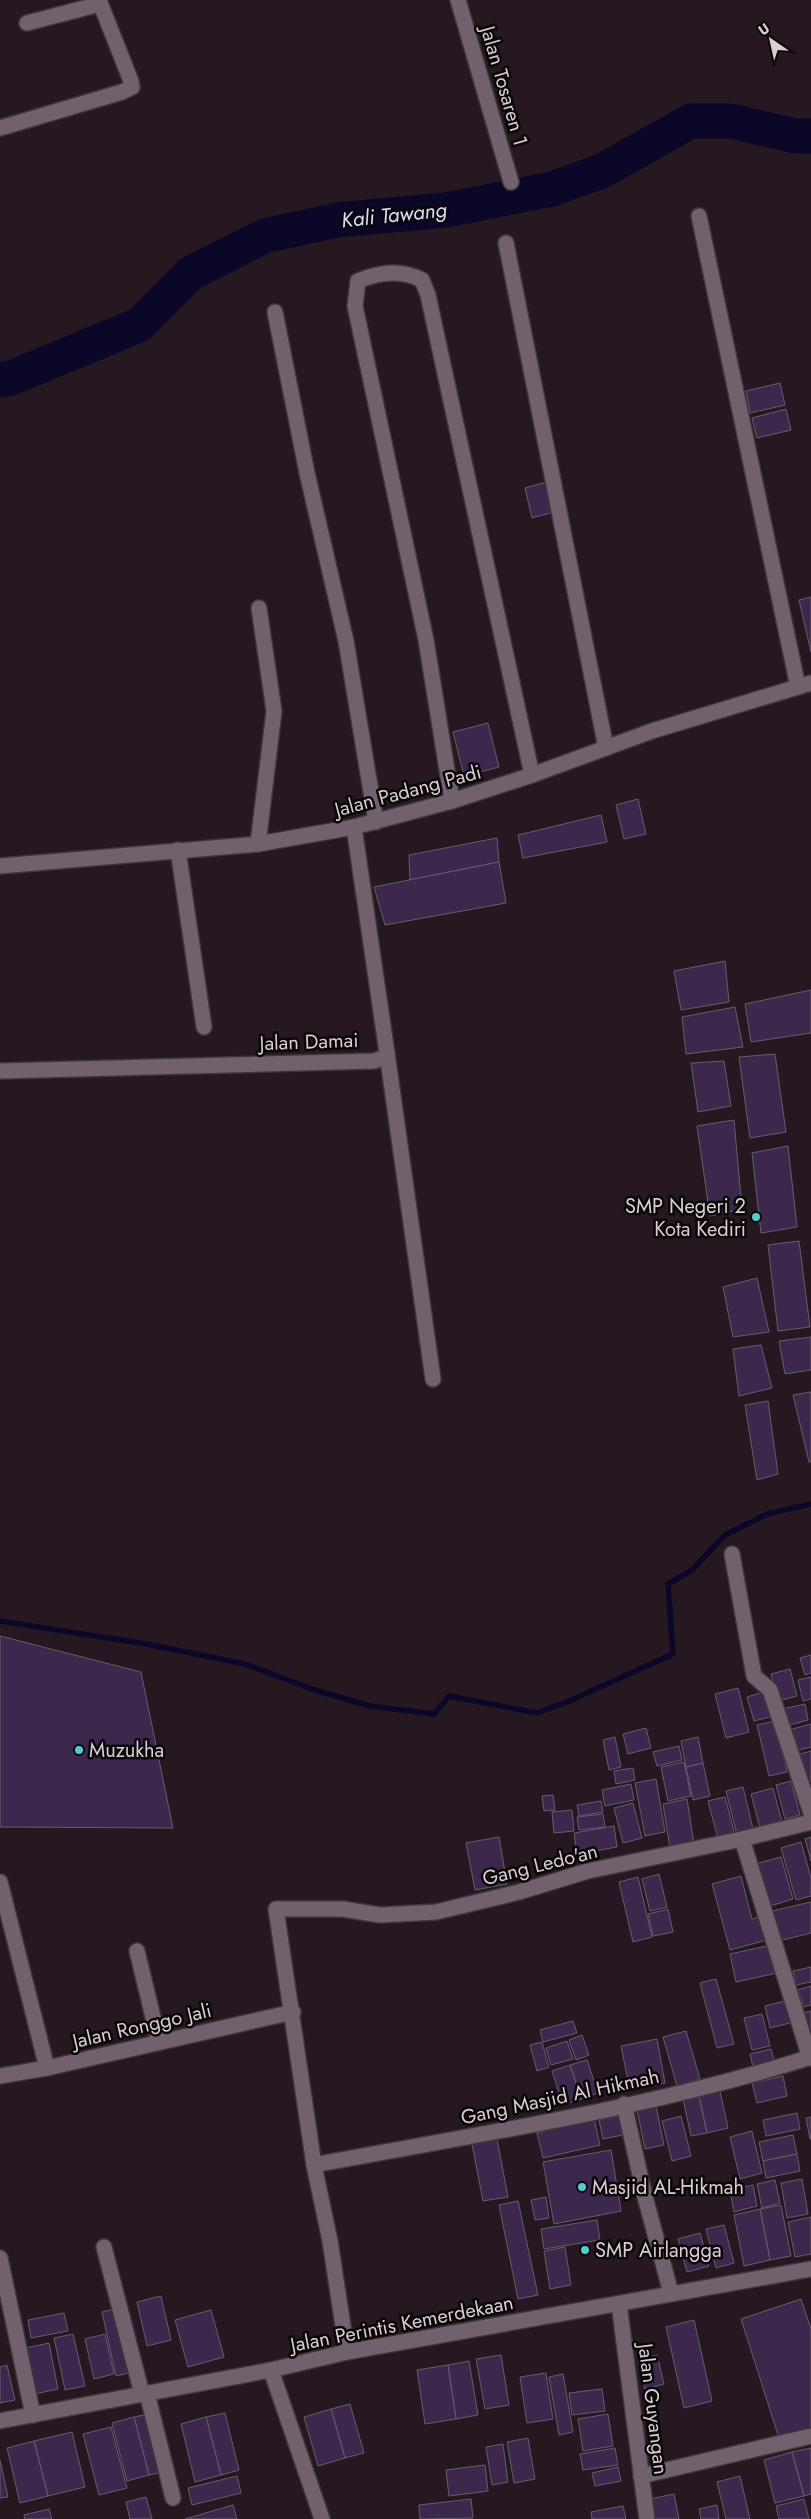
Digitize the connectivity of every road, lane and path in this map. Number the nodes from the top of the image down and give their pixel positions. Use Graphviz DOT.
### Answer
graph roads {
  1 [pos="458,0"];
  2 [pos="100,2"];
  3 [pos="27,23"];
  4 [pos="0,128"];
  5 [pos="511,182"];
  6 [pos="699,216"];
  7 [pos="506,243"];
  8 [pos="275,312"];
  9 [pos="258,608"];
  10 [pos="805,685"];
  11 [pos="606,748"];
  12 [pos="532,776"];
  13 [pos="452,801"];
  14 [pos="376,822"];
  15 [pos="354,828"];
  16 [pos="258,844"];
  17 [pos="178,850"];
  18 [pos="0,866"];
  19 [pos="204,1027"];
  20 [pos="387,1053"];
  21 [pos="0,1071"];
  22 [pos="433,1379"];
  23 [pos="732,1554"];
  24 [pos="811,1813"];
  25 [pos="811,1822"];
  26 [pos="742,1839"];
  27 [pos="0,1882"];
  28 [pos="138,1951"];
  29 [pos="293,2012"];
  30 [pos="159,2042"];
  31 [pos="810,2058"];
  32 [pos="47,2068"];
  33 [pos="0,2076"];
  34 [pos="624,2104"];
  35 [pos="314,2165"];
  36 [pos="104,2247"];
  37 [pos="0,2258"];
  38 [pos="811,2269"];
  39 [pos="671,2293"];
  40 [pos="620,2304"];
  41 [pos="347,2352"];
  42 [pos="271,2370"];
  43 [pos="144,2394"];
  44 [pos="33,2415"];
  45 [pos="0,2421"];
  46 [pos="811,2436"];
  47 [pos="641,2476"];
  48 [pos="173,2498"];
  49 [pos="322,2519"];
  50 [pos="646,2519"];
  1 -- 5 [label="street, Jalan Tosaren 1"];
  2 -- 3 [label="street"];
  2 -- 4 [label="street"];
  6 -- 10 [label="street"];
  7 -- 11 [label="street"];
  8 -- 14 [label="street"];
  9 -- 16 [label="street"];
  10 -- 11 [label="street, Jalan Padang Padi"];
  11 -- 12 [label="street, Jalan Padang Padi"];
  12 -- 13 [label="street, Jalan Padang Padi"];
  12 -- 13 [label="street"];
  13 -- 14 [label="street, Jalan Padang Padi"];
  14 -- 15 [label="street, Jalan Padang Padi"];
  15 -- 16 [label="street, Jalan Padang Padi"];
  15 -- 20 [label="street, Jalan Damai"];
  16 -- 17 [label="street, Jalan Padang Padi"];
  17 -- 18 [label="street, Jalan Padang Padi"];
  17 -- 19 [label="street"];
  20 -- 21 [label="street, Jalan Damai"];
  20 -- 22 [label="street"];
  23 -- 24 [label="street"];
  25 -- 26 [label="street, Gang Ledo'an"];
  26 -- 29 [label="street, Gang Ledo'an"];
  26 -- 31 [label="street"];
  27 -- 32 [label="street"];
  28 -- 30 [label="street"];
  29 -- 30 [label="street, Jalan Ronggo Jali"];
  29 -- 35 [label="street"];
  30 -- 32 [label="street, Jalan Ronggo Jali"];
  31 -- 34 [label="street, Gang Masjid Al Hikmah"];
  32 -- 33 [label="street, Jalan Ronggo Jali"];
  34 -- 35 [label="street, Gang Masjid Al Hikmah"];
  34 -- 39 [label="street"];
  35 -- 41 [label="street"];
  36 -- 43 [label="street"];
  37 -- 44 [label="street"];
  38 -- 39 [label="street, Jalan Perintis Kemerdekaan"];
  39 -- 40 [label="street, Jalan Perintis Kemerdekaan"];
  40 -- 41 [label="street, Jalan Perintis Kemerdekaan"];
  40 -- 47 [label="street, Jalan Guyangan"];
  41 -- 42 [label="street, Jalan Perintis Kemerdekaan"];
  42 -- 43 [label="street, Jalan Perintis Kemerdekaan"];
  42 -- 49 [label="street"];
  43 -- 44 [label="street, Jalan Perintis Kemerdekaan"];
  43 -- 48 [label="street"];
  44 -- 45 [label="street, Jalan Perintis Kemerdekaan"];
  46 -- 47 [label="street"];
  47 -- 50 [label="street, Jalan Guyangan"];
}
